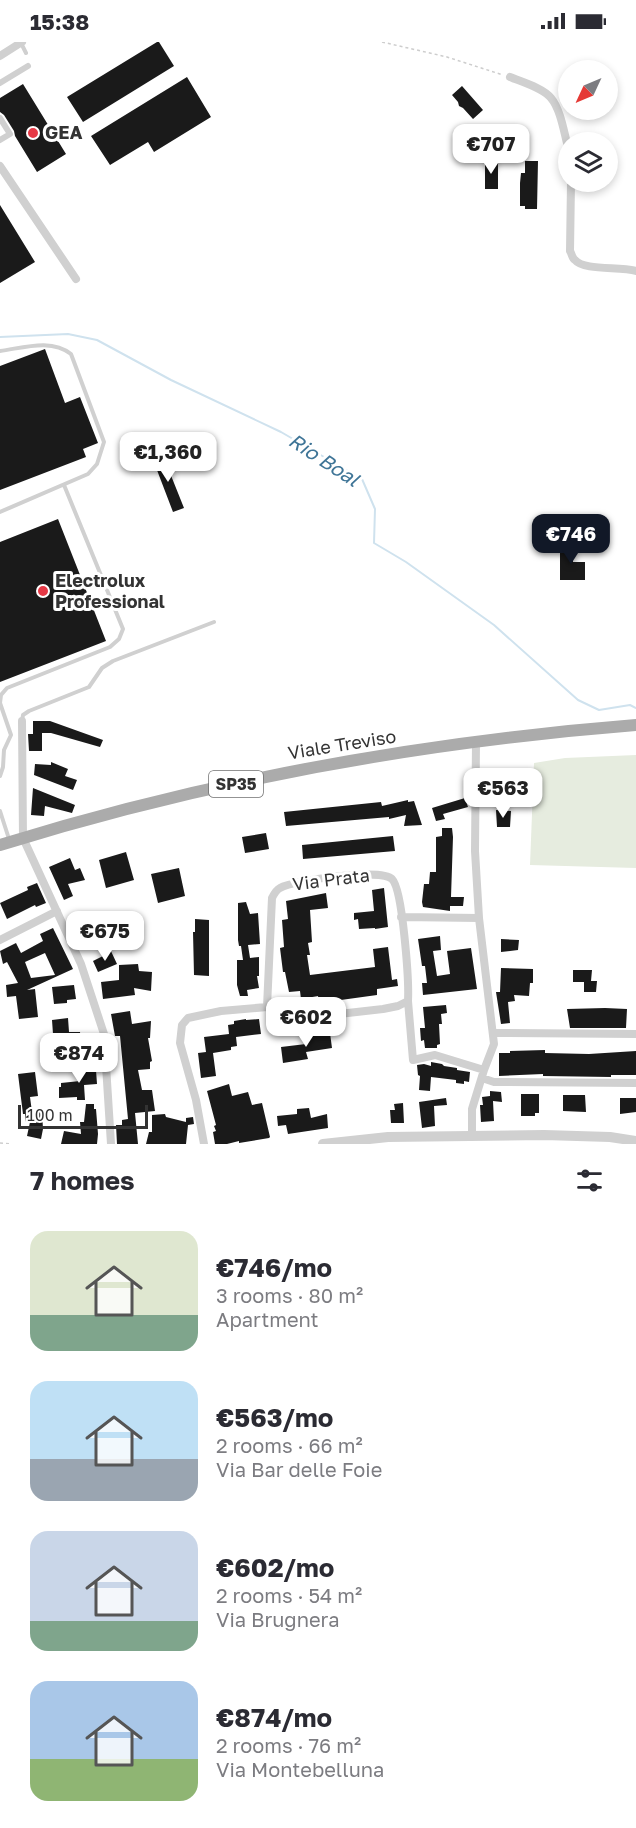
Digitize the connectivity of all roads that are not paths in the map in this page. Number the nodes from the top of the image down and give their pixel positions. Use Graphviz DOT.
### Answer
graph roads {
  1 [pos="21,42"];
  2 [pos="26,53"];
  3 [pos="0,56"];
  4 [pos="28,66"];
  5 [pos="510,77"];
  6 [pos="0,83"];
  7 [pos="0,118"];
  8 [pos="563,132"];
  9 [pos="0,140"];
  10 [pos="0,166"];
  11 [pos="571,192"];
  12 [pos="636,272"];
  13 [pos="76,279"];
  14 [pos="0,351"];
  15 [pos="64,485"];
  16 [pos="0,512"];
  17 [pos="214,622"];
  18 [pos="21,721"];
  19 [pos="636,725"];
  20 [pos="476,742"];
  21 [pos="2,765"];
  22 [pos="0,776"];
  23 [pos="0,812"];
  24 [pos="23,838"];
  25 [pos="5,844"];
  26 [pos="57,911"];
  27 [pos="401,917"];
  28 [pos="478,918"];
  29 [pos="0,940"];
  30 [pos="408,1001"];
  31 [pos="267,1007"];
  32 [pos="494,1033"];
  33 [pos="636,1034"];
  34 [pos="483,1074"];
  35 [pos="636,1083"];
  36 [pos="472,1137"];
  37 [pos="636,1141"];
  38 [pos="111,1144"];
  39 [pos="204,1144"];
  40 [pos="323,1144"];
  1 -- 2 [label="lane"];
  1 -- 3 [label="street"];
  4 -- 6 [label="street"];
  5 -- 8 [label="street"];
  7 -- 9 [label="street"];
  10 -- 13 [label="street"];
  11 -- 12 [label="street"];
  14 -- 15 [label="lane"];
  15 -- 16 [label="lane"];
  15 -- 21 [label="lane"];
  17 -- 18 [label="lane"];
  18 -- 24 [label="street"];
  19 -- 20 [label="main road, Viale Treviso / SP35"];
  20 -- 24 [label="main road, Viale Treviso / SP35"];
  20 -- 28 [label="street"];
  21 -- 22 [label="lane"];
  23 -- 25 [label="lane"];
  24 -- 25 [label="main road, Viale Treviso / SP35"];
  24 -- 26 [label="street"];
  26 -- 29 [label="street"];
  26 -- 38 [label="street"];
  27 -- 28 [label="street"];
  27 -- 30 [label="street"];
  27 -- 31 [label="street, Via Prata"];
  28 -- 32 [label="street"];
  30 -- 31 [label="street"];
  30 -- 34 [label="street"];
  31 -- 39 [label="street"];
  32 -- 33 [label="street"];
  32 -- 34 [label="street"];
  34 -- 35 [label="street"];
  34 -- 36 [label="street"];
  36 -- 37 [label="street"];
  36 -- 40 [label="street"];
}
